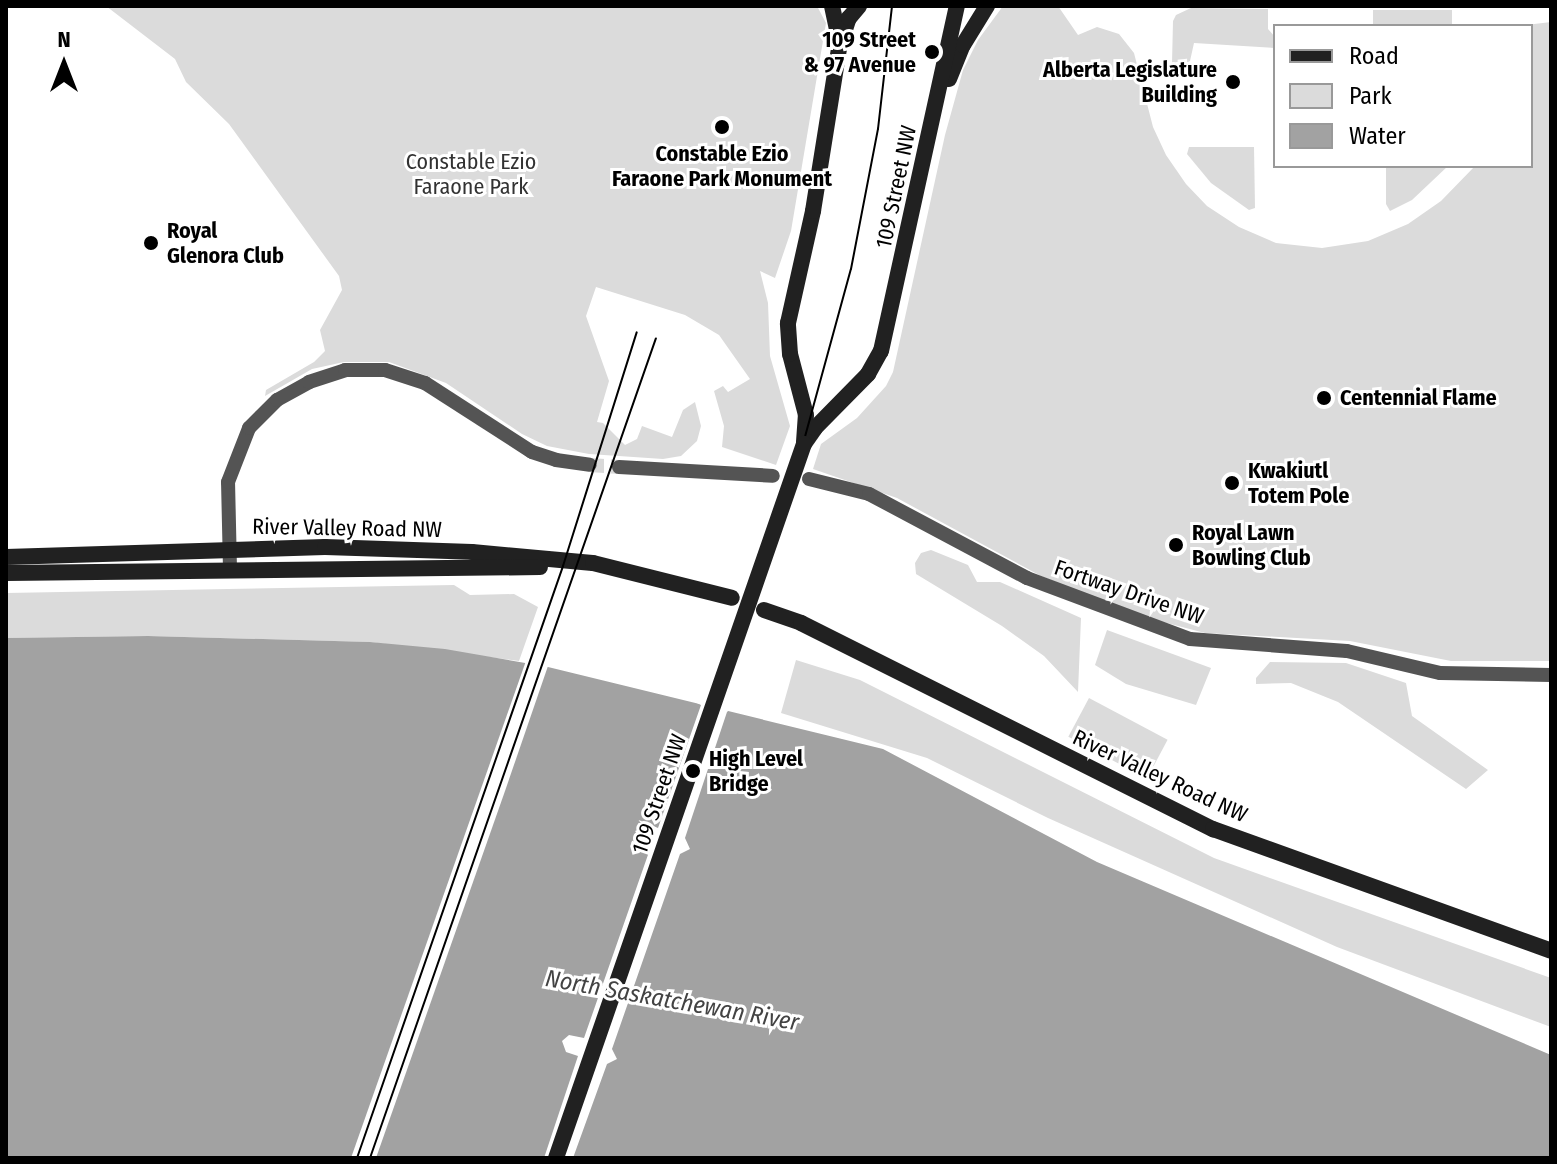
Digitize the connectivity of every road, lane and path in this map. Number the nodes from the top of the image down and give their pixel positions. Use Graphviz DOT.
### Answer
graph roads {
  1 [pos="832,6"];
  2 [pos="859,6"];
  3 [pos="957,6"];
  4 [pos="987,6"];
  5 [pos="839,48"];
  6 [pos="934,114"];
  7 [pos="804,444"];
  8 [pos="590,465"];
  9 [pos="619,467"];
  10 [pos="773,476"];
  11 [pos="809,479"];
  12 [pos="228,549"];
  13 [pos="6,557"];
  14 [pos="230,569"];
  15 [pos="6,573"];
  16 [pos="684,583"];
  17 [pos="732,598"];
  18 [pos="764,610"];
  19 [pos="1551,675"];
  20 [pos="1551,951"];
  21 [pos="556,1158"];
  1 -- 5 [label="main road"];
  2 -- 5 [label="main road, 109 Street NW"];
  3 -- 6 [label="main road, 109 Street NW"];
  4 -- 6 [label="main road"];
  5 -- 7 [label="main road, 109 Street NW"];
  6 -- 7 [label="main road, 109 Street NW"];
  7 -- 21 [label="main road, 109 Street NW, bridge"];
  8 -- 12 [label="street"];
  9 -- 10 [label="street"];
  11 -- 19 [label="street, Fortway Drive NW"];
  12 -- 13 [label="main road, River Valley Road NW"];
  12 -- 14 [label="street"];
  12 -- 16 [label="main road, River Valley Road NW"];
  14 -- 15 [label="main road, River Valley Road NW"];
  14 -- 16 [label="main road, River Valley Road NW"];
  16 -- 17 [label="main road, River Valley Road NW"];
  18 -- 20 [label="main road, River Valley Road NW"];
}
